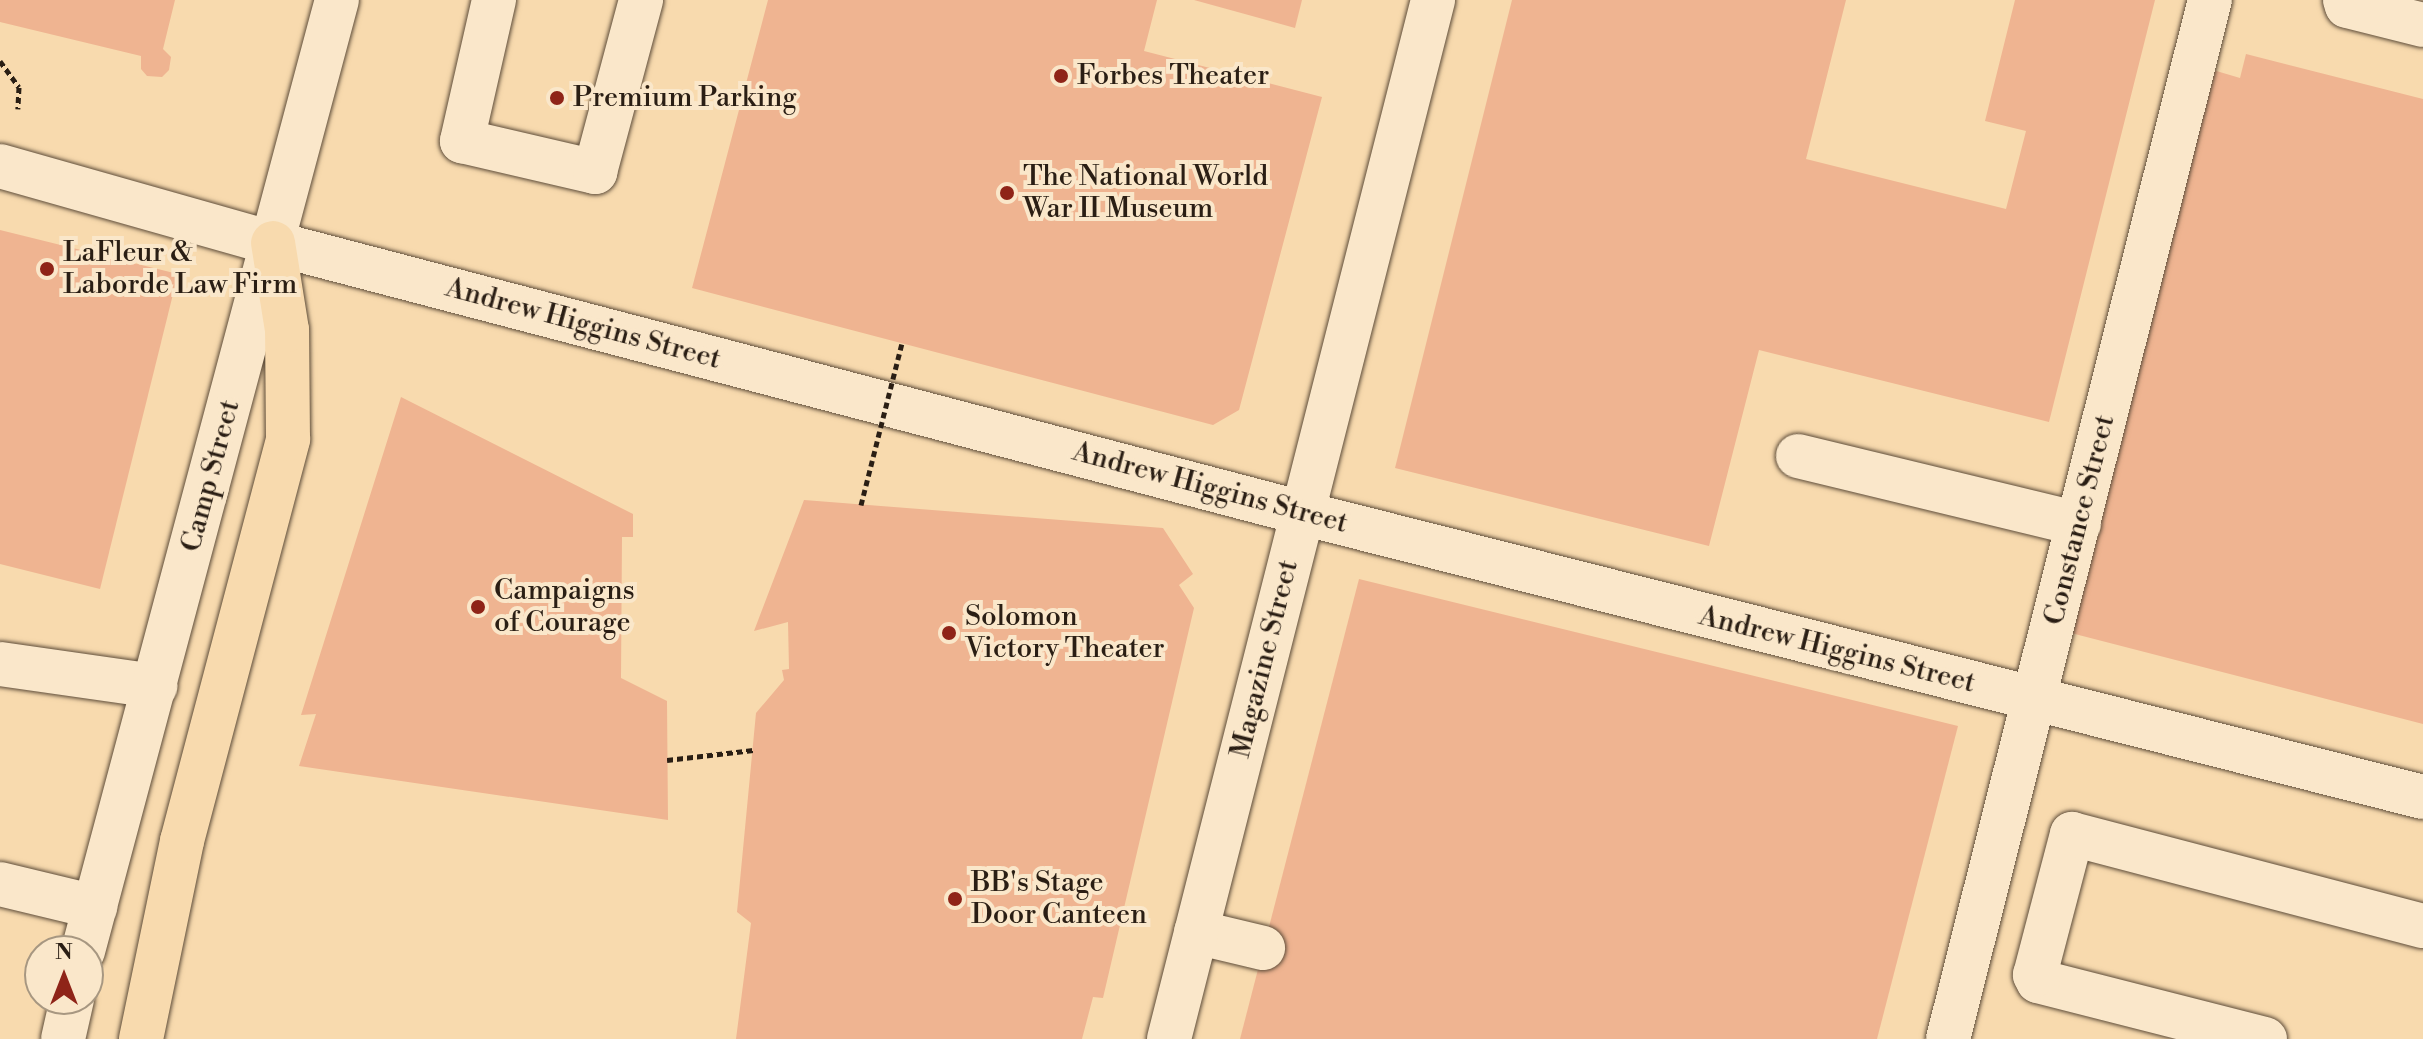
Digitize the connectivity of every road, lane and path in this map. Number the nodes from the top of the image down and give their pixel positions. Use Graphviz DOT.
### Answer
graph roads {
  1 [pos="337,0"];
  2 [pos="494,0"];
  3 [pos="641,0"];
  4 [pos="1433,0"];
  5 [pos="2210,0"];
  6 [pos="2345,0"];
  7 [pos="2423,25"];
  8 [pos="0,61"];
  9 [pos="18,109"];
  10 [pos="0,166"];
  11 [pos="273,243"];
  12 [pos="902,343"];
  13 [pos="1798,456"];
  14 [pos="861,505"];
  15 [pos="1302,513"];
  16 [pos="2079,524"];
  17 [pos="0,664"];
  18 [pos="155,686"];
  19 [pos="2034,700"];
  20 [pos="753,750"];
  21 [pos="667,760"];
  22 [pos="2423,797"];
  23 [pos="0,884"];
  24 [pos="95,907"];
  25 [pos="2423,926"];
  26 [pos="1196,932"];
  27 [pos="87,935"];
  28 [pos="1263,948"];
  29 [pos="68,1015"];
  30 [pos="63,1039"];
  31 [pos="141,1039"];
  32 [pos="1169,1039"];
  33 [pos="1948,1039"];
  34 [pos="2265,1039"];
  1 -- 11 [label="street, Camp Street"];
  2 -- 3 [label="street"];
  4 -- 15 [label="street, Magazine Street"];
  5 -- 16 [label="street, Constance Street"];
  6 -- 7 [label="street"];
  8 -- 9 [label="path"];
  10 -- 11 [label="street, Andrew Higgins Street"];
  11 -- 15 [label="street, Andrew Higgins Street"];
  11 -- 18 [label="street, Camp Street"];
  11 -- 31 [label="highway"];
  12 -- 14 [label="path, bridge"];
  13 -- 16 [label="street"];
  15 -- 19 [label="street, Andrew Higgins Street"];
  15 -- 26 [label="street, Magazine Street"];
  16 -- 19 [label="street, Constance Street"];
  17 -- 18 [label="street"];
  18 -- 24 [label="street, Camp Street"];
  19 -- 22 [label="street, Andrew Higgins Street"];
  19 -- 33 [label="street, Constance Street"];
  20 -- 21 [label="path"];
  23 -- 24 [label="street"];
  24 -- 27 [label="street, Camp Street"];
  25 -- 34 [label="street"];
  26 -- 28 [label="street"];
  26 -- 32 [label="street, Magazine Street"];
  29 -- 30 [label="street"];
}
